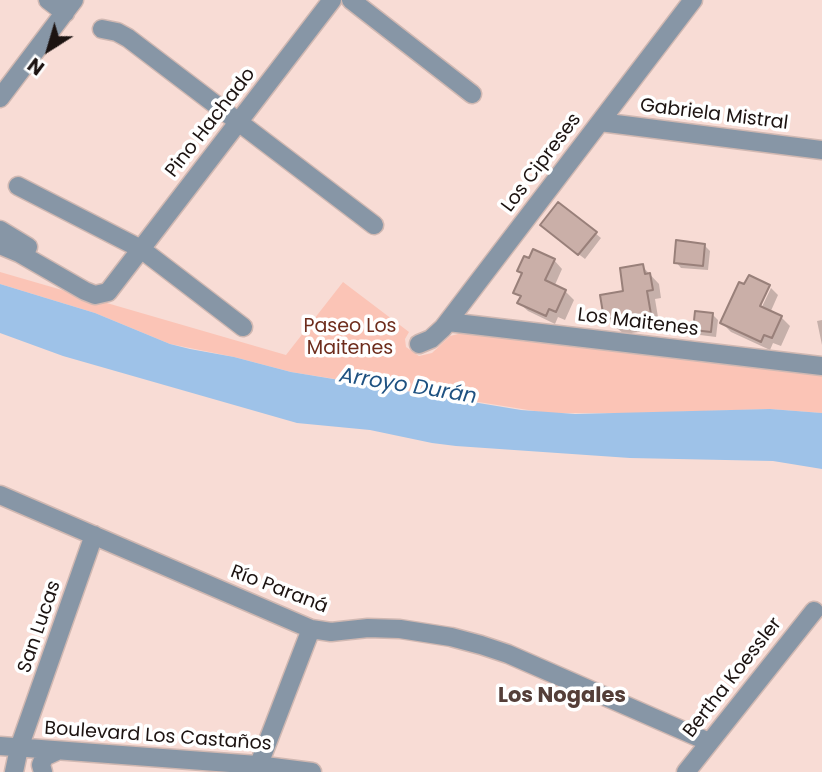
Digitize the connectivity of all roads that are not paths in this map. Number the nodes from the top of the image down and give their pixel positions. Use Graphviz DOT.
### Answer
graph roads {
  1 [pos="48,0"];
  2 [pos="332,0"];
  3 [pos="351,0"];
  4 [pos="693,0"];
  5 [pos="70,6"];
  6 [pos="102,29"];
  7 [pos="472,93"];
  8 [pos="0,98"];
  9 [pos="239,122"];
  10 [pos="600,122"];
  11 [pos="822,150"];
  12 [pos="18,186"];
  13 [pos="374,225"];
  14 [pos="0,230"];
  15 [pos="0,245"];
  16 [pos="141,249"];
  17 [pos="124,271"];
  18 [pos="448,322"];
  19 [pos="243,327"];
  20 [pos="419,344"];
  21 [pos="822,366"];
  22 [pos="0,495"];
  23 [pos="94,536"];
  24 [pos="814,611"];
  25 [pos="311,629"];
  26 [pos="709,742"];
  27 [pos="0,746"];
  28 [pos="19,748"];
  29 [pos="57,751"];
  30 [pos="257,769"];
  31 [pos="14,772"];
  32 [pos="43,772"];
  33 [pos="312,772"];
  34 [pos="686,772"];
  1 -- 5 [label="street"];
  2 -- 9 [label="street, Pino Hachado"];
  3 -- 7 [label="street"];
  4 -- 10 [label="street, Los Cipreses"];
  5 -- 8 [label="street"];
  6 -- 9 [label="street"];
  9 -- 13 [label="street"];
  9 -- 16 [label="street, Pino Hachado"];
  10 -- 11 [label="street, Gabriela Mistral"];
  10 -- 18 [label="street, Los Cipreses"];
  12 -- 16 [label="street"];
  14 -- 17 [label="street"];
  15 -- 17 [label="street, Pino Hachado"];
  16 -- 17 [label="street, Pino Hachado"];
  16 -- 19 [label="street"];
  18 -- 20 [label="street, Los Cipreses"];
  18 -- 21 [label="street, Los Maitenes"];
  22 -- 23 [label="street, Río Paraná"];
  23 -- 25 [label="street, Río Paraná"];
  23 -- 28 [label="street, San Lucas"];
  24 -- 26 [label="street, Bertha Koessler"];
  25 -- 26 [label="street, Río Paraná"];
  25 -- 30 [label="street"];
  26 -- 34 [label="street, Bertha Koessler"];
  27 -- 28 [label="street, Boulevard Los Castaños"];
  28 -- 29 [label="street, Boulevard Los Castaños"];
  28 -- 31 [label="street, San Lucas"];
  29 -- 30 [label="street, Boulevard Los Castaños"];
  29 -- 32 [label="street"];
  30 -- 33 [label="street, Boulevard Los Castaños"];
}
